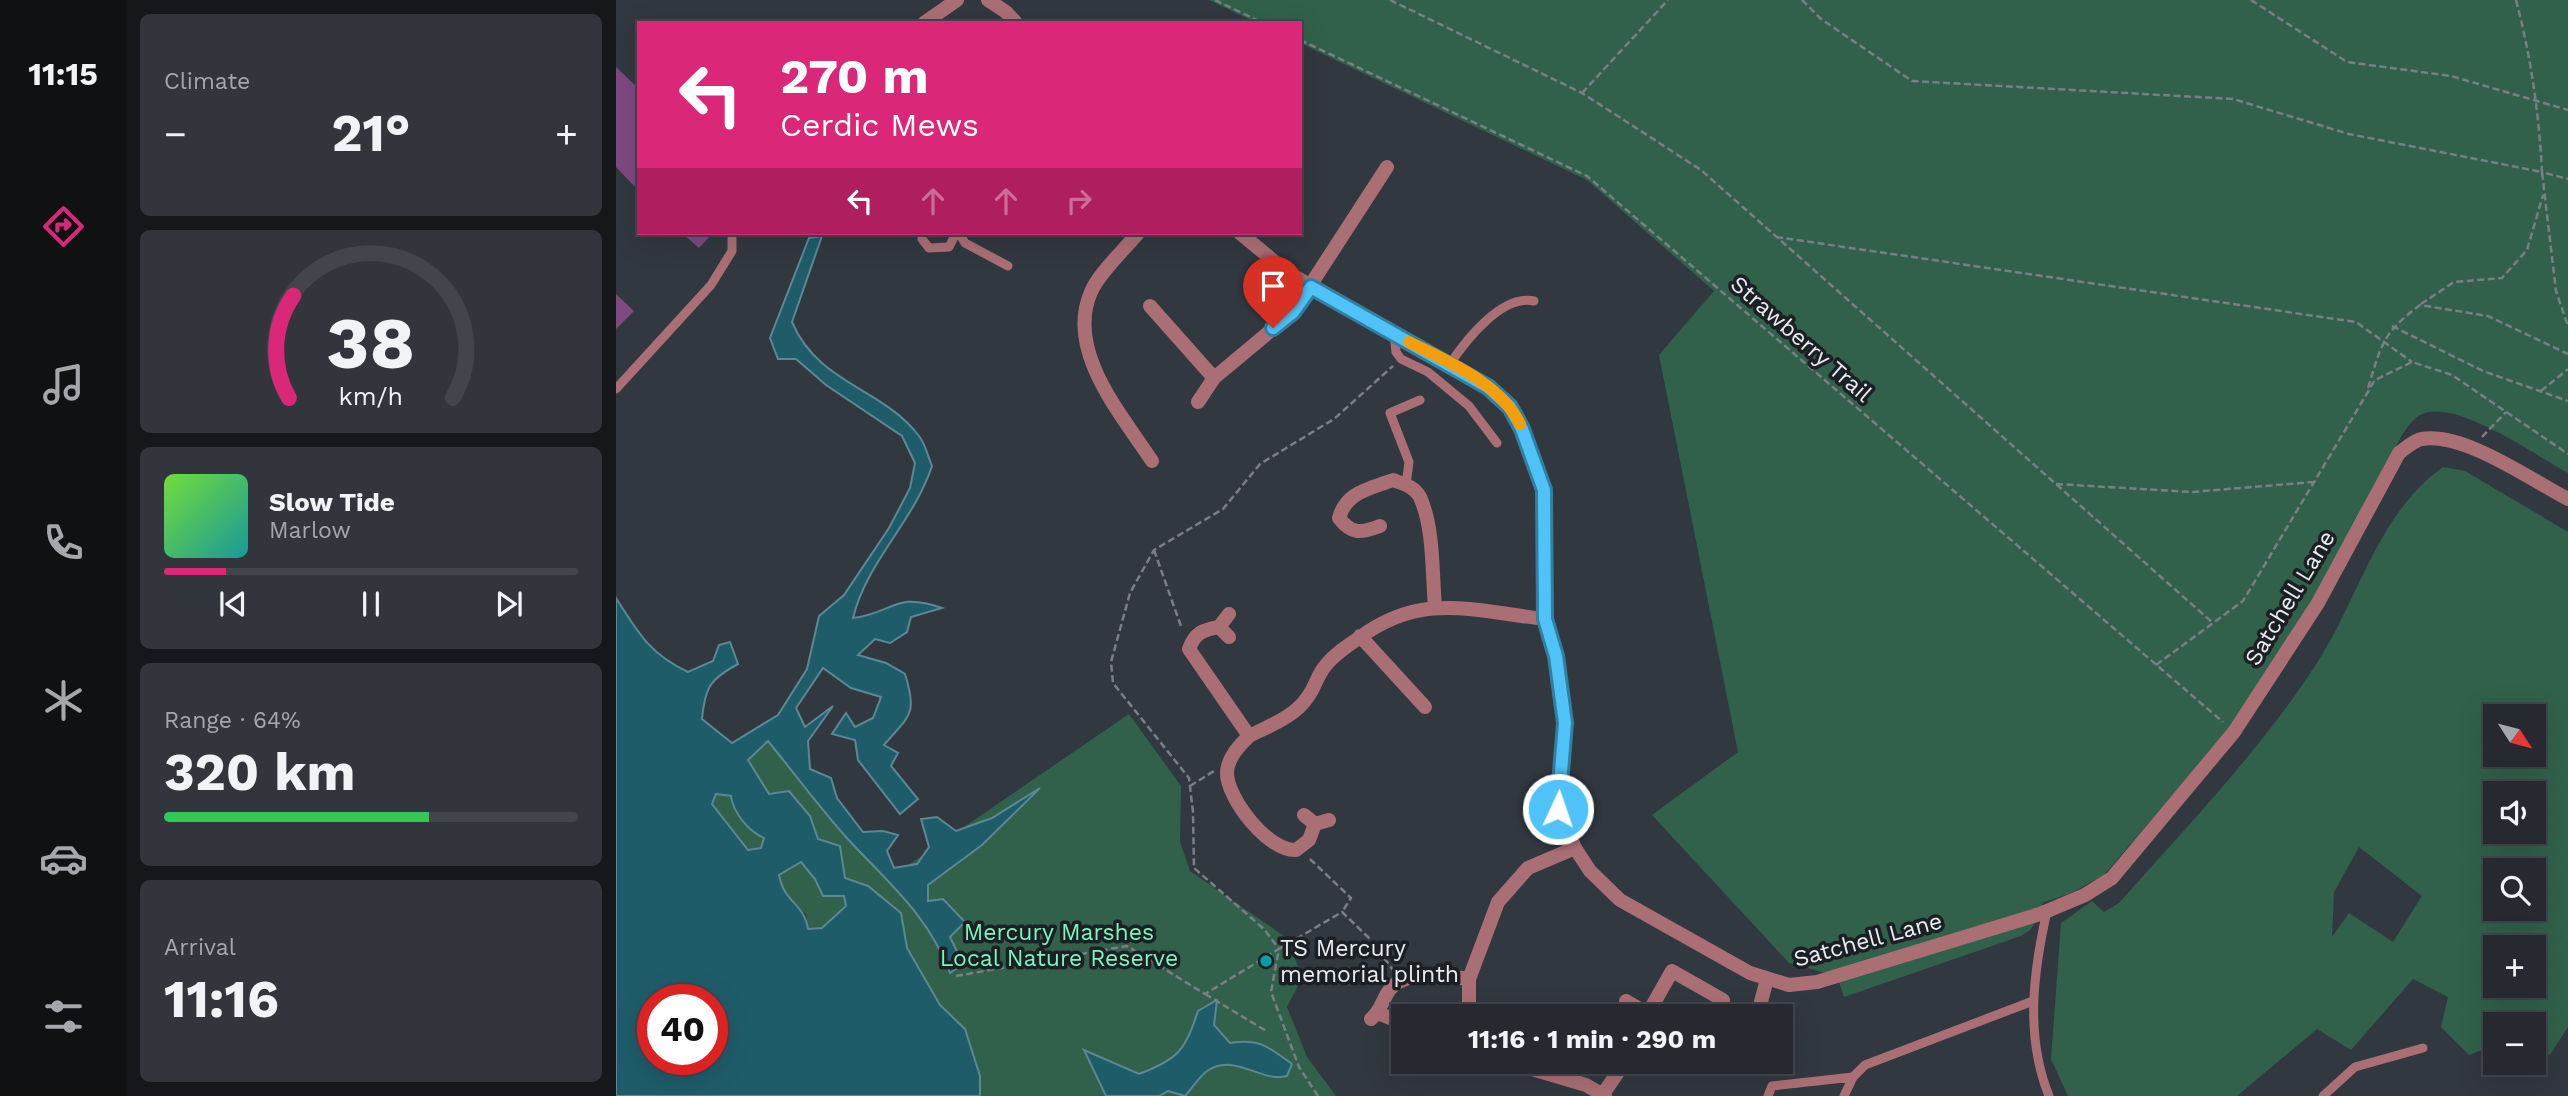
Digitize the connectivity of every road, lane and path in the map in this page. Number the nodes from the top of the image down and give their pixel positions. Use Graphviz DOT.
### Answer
graph roads {
  1 [pos="957,0"];
  2 [pos="988,0"];
  3 [pos="1215,0"];
  4 [pos="1390,0"];
  5 [pos="1668,0"];
  6 [pos="1802,0"];
  7 [pos="2251,0"];
  8 [pos="2516,0"];
  9 [pos="927,21"];
  10 [pos="1014,21"];
  11 [pos="1259,21"];
  12 [pos="1302,41"];
  13 [pos="1582,93"];
  14 [pos="2537,101"];
  15 [pos="2568,110"];
  16 [pos="1387,167"];
  17 [pos="2542,172"];
  18 [pos="2568,179"];
  19 [pos="2544,192"];
  20 [pos="732,235"];
  21 [pos="922,235"];
  22 [pos="957,235"];
  23 [pos="959,235"];
  24 [pos="1136,235"];
  25 [pos="1242,235"];
  26 [pos="1776,237"];
  27 [pos="1008,266"];
  28 [pos="1311,287"];
  29 [pos="1534,301"];
  30 [pos="2420,305"];
  31 [pos="1150,306"];
  32 [pos="2392,326"];
  33 [pos="2568,326"];
  34 [pos="1394,334"];
  35 [pos="2382,341"];
  36 [pos="2568,354"];
  37 [pos="2412,362"];
  38 [pos="1450,364"];
  39 [pos="2568,369"];
  40 [pos="1214,378"];
  41 [pos="616,389"];
  42 [pos="2541,391"];
  43 [pos="2366,395"];
  44 [pos="1420,400"];
  45 [pos="1199,401"];
  46 [pos="2568,401"];
  47 [pos="2507,412"];
  48 [pos="1497,443"];
  49 [pos="2471,448"];
  50 [pos="2568,454"];
  51 [pos="1152,461"];
  52 [pos="2314,482"];
  53 [pos="2054,483"];
  54 [pos="1406,485"];
  55 [pos="2568,499"];
  56 [pos="1380,526"];
  57 [pos="1154,550"];
  58 [pos="1435,607"];
  59 [pos="1229,614"];
  60 [pos="1545,619"];
  61 [pos="2213,623"];
  62 [pos="1360,636"];
  63 [pos="1189,649"];
  64 [pos="2156,665"];
  65 [pos="1425,707"];
  66 [pos="2234,732"];
  67 [pos="1249,736"];
  68 [pos="1231,760"];
  69 [pos="1190,786"];
  70 [pos="1316,820"];
  71 [pos="1575,848"];
  72 [pos="1300,849"];
  73 [pos="2047,911"];
  74 [pos="1342,912"];
  75 [pos="1279,950"];
  76 [pos="956,976"];
  77 [pos="1469,979"];
  78 [pos="1767,979"];
  79 [pos="1400,982"];
  80 [pos="1205,994"];
  81 [pos="1723,1000"];
  82 [pos="2033,1000"];
  83 [pos="1626,1001"];
  84 [pos="1469,1004"];
  85 [pos="1630,1004"];
  86 [pos="1653,1004"];
  87 [pos="1760,1004"];
  88 [pos="1391,1019"];
  89 [pos="1268,1032"];
  90 [pos="2423,1048"];
  91 [pos="1551,1074"];
  92 [pos="1618,1074"];
  93 [pos="1853,1076"];
  94 [pos="1604,1095"];
  95 [pos="1318,1096"];
  96 [pos="1768,1096"];
  97 [pos="1844,1096"];
  98 [pos="2049,1096"];
  99 [pos="2323,1096"];
  1 -- 9 [label="street"];
  2 -- 10 [label="street"];
  3 -- 11 [label="path"];
  4 -- 13 [label="path"];
  5 -- 13 [label="path"];
  6 -- 17 [label="path"];
  7 -- 14 [label="path"];
  8 -- 14 [label="path"];
  12 -- 64 [label="path, Strawberry Trail"];
  13 -- 26 [label="path"];
  14 -- 15 [label="path"];
  14 -- 17 [label="path"];
  16 -- 28 [label="street"];
  17 -- 18 [label="path"];
  17 -- 19 [label="path"];
  19 -- 30 [label="path"];
  19 -- 33 [label="path"];
  20 -- 41 [label="lane"];
  21 -- 22 [label="lane"];
  23 -- 27 [label="lane"];
  24 -- 51 [label="street"];
  25 -- 28 [label="street, Satchell Lane"];
  26 -- 35 [label="path"];
  26 -- 53 [label="path"];
  28 -- 34 [label="street, Satchell Lane"];
  28 -- 40 [label="street"];
  29 -- 38 [label="lane"];
  30 -- 32 [label="path"];
  30 -- 36 [label="path"];
  31 -- 40 [label="street"];
  32 -- 35 [label="path"];
  32 -- 42 [label="path"];
  34 -- 38 [label="street, Satchell Lane"];
  34 -- 48 [label="lane"];
  35 -- 37 [label="path"];
  35 -- 43 [label="path"];
  37 -- 43 [label="path"];
  37 -- 47 [label="path"];
  38 -- 60 [label="street, Satchell Lane"];
  39 -- 42 [label="path"];
  40 -- 45 [label="street"];
  42 -- 46 [label="path"];
  43 -- 52 [label="path"];
  44 -- 54 [label="lane"];
  47 -- 49 [label="path"];
  47 -- 50 [label="path"];
  49 -- 55 [label="street, Satchell Lane"];
  49 -- 66 [label="street, Satchell Lane"];
  52 -- 53 [label="path"];
  52 -- 61 [label="path"];
  53 -- 61 [label="path"];
  54 -- 56 [label="street"];
  54 -- 58 [label="street"];
  57 -- 63 [label="path"];
  58 -- 60 [label="street"];
  58 -- 62 [label="street"];
  59 -- 63 [label="street"];
  60 -- 71 [label="street, Satchell Lane"];
  61 -- 64 [label="path"];
  62 -- 65 [label="street"];
  62 -- 67 [label="street"];
  63 -- 67 [label="street"];
  64 -- 66 [label="path, Strawberry Trail"];
  66 -- 73 [label="street, Satchell Lane"];
  67 -- 68 [label="street"];
  68 -- 69 [label="path"];
  68 -- 72 [label="street"];
  70 -- 72 [label="street"];
  71 -- 77 [label="street"];
  71 -- 78 [label="street, Satchell Lane"];
  72 -- 74 [label="path"];
  73 -- 78 [label="street, Satchell Lane"];
  73 -- 82 [label="lane"];
  74 -- 75 [label="path"];
  74 -- 79 [label="path"];
  75 -- 80 [label="path"];
  75 -- 95 [label="path"];
  76 -- 80 [label="path"];
  77 -- 79 [label="street"];
  77 -- 84 [label="street"];
  78 -- 87 [label="street"];
  79 -- 88 [label="street"];
  80 -- 89 [label="path"];
  81 -- 86 [label="street"];
  82 -- 93 [label="lane"];
  82 -- 98 [label="lane"];
  83 -- 85 [label="street"];
  90 -- 99 [label="lane"];
  91 -- 94 [label="street"];
  92 -- 94 [label="street"];
  93 -- 96 [label="lane"];
  93 -- 97 [label="lane"];
}
